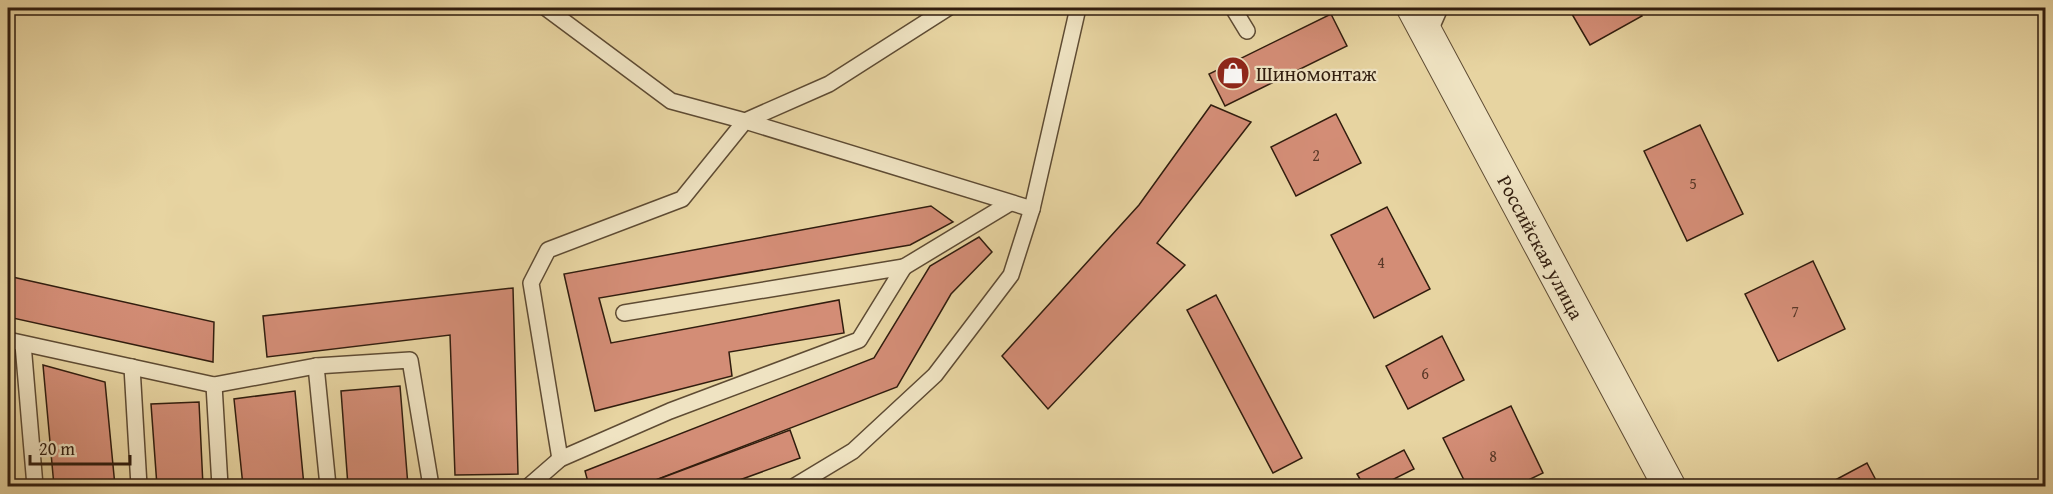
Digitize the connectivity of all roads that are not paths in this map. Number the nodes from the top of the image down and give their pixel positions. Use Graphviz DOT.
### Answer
graph roads {
  1 [pos="546,8"];
  2 [pos="948,8"];
  3 [pos="1078,8"];
  4 [pos="1233,8"];
  5 [pos="1413,8"];
  6 [pos="1434,21"];
  7 [pos="1246,32"];
  8 [pos="746,121"];
  9 [pos="1010,203"];
  10 [pos="1032,209"];
  11 [pos="904,267"];
  12 [pos="624,313"];
  13 [pos="8,340"];
  14 [pos="23,344"];
  15 [pos="316,366"];
  16 [pos="132,367"];
  17 [pos="214,385"];
  18 [pos="560,459"];
  19 [pos="34,486"];
  20 [pos="139,486"];
  21 [pos="220,486"];
  22 [pos="328,486"];
  23 [pos="431,486"];
  24 [pos="530,486"];
  25 [pos="795,486"];
  26 [pos="1669,486"];
  1 -- 8 [label="lane"];
  2 -- 8 [label="lane"];
  3 -- 10 [label="lane"];
  4 -- 7 [label="lane"];
  5 -- 6 [label="street, Российская улица"];
  6 -- 26 [label="street, Российская улица"];
  8 -- 9 [label="lane"];
  8 -- 18 [label="lane"];
  9 -- 10 [label="lane"];
  9 -- 11 [label="lane"];
  10 -- 25 [label="lane"];
  11 -- 12 [label="lane"];
  11 -- 18 [label="lane"];
  13 -- 14 [label="lane"];
  14 -- 16 [label="lane"];
  14 -- 19 [label="lane"];
  15 -- 17 [label="lane"];
  15 -- 22 [label="lane"];
  15 -- 23 [label="lane"];
  16 -- 17 [label="lane"];
  16 -- 20 [label="lane"];
  17 -- 21 [label="lane"];
  18 -- 24 [label="lane"];
}
